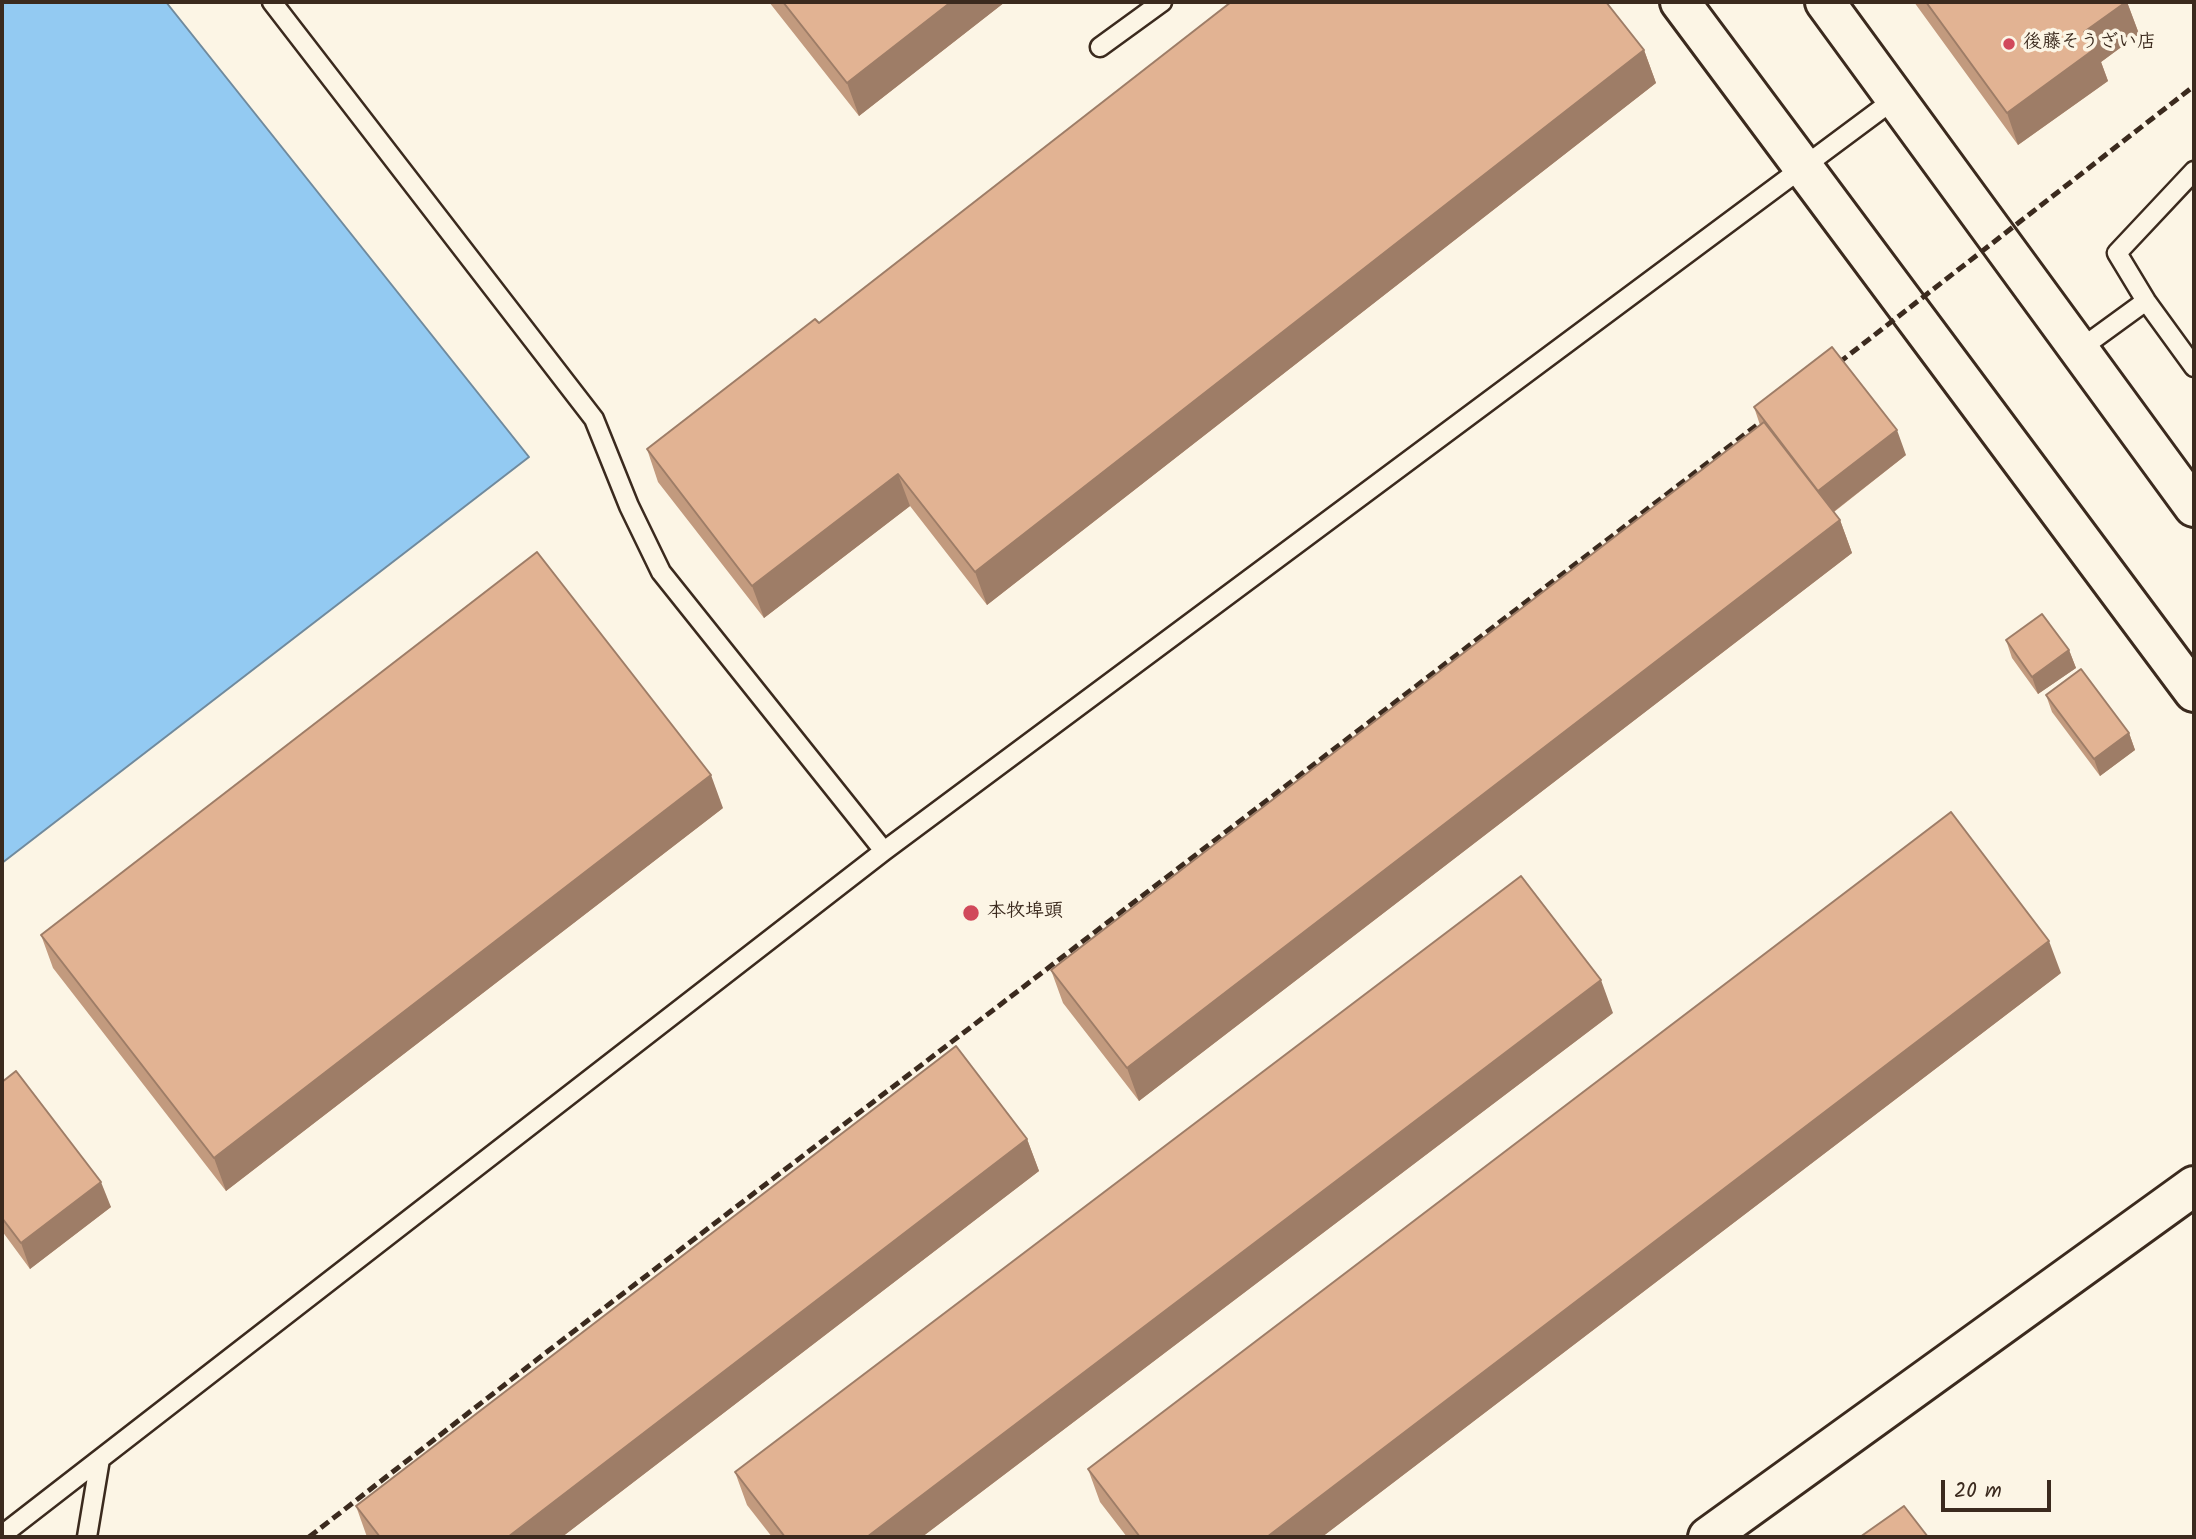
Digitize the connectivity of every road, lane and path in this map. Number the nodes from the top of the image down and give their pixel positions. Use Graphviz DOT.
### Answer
graph roads {
  1 [pos="272,2"];
  2 [pos="1162,2"];
  3 [pos="1680,2"];
  4 [pos="1825,2"];
  5 [pos="1100,47"];
  6 [pos="1896,98"];
  7 [pos="1802,165"];
  8 [pos="2194,173"];
  9 [pos="2146,301"];
  10 [pos="2080,349"];
  11 [pos="2194,367"];
  12 [pos="2194,506"];
  13 [pos="2194,692"];
  14 [pos="884,851"];
  15 [pos="2194,1186"];
  16 [pos="100,1459"];
  17 [pos="2,1535"];
  18 [pos="87,1537"];
  19 [pos="1709,1537"];
  1 -- 14 [label="lane"];
  2 -- 5 [label="lane"];
  3 -- 7 [label="street"];
  4 -- 6 [label="street"];
  6 -- 7 [label="lane"];
  6 -- 10 [label="street"];
  7 -- 13 [label="street"];
  7 -- 14 [label="lane"];
  8 -- 9 [label="lane"];
  9 -- 10 [label="lane"];
  9 -- 11 [label="lane"];
  10 -- 12 [label="street"];
  14 -- 16 [label="lane"];
  15 -- 19 [label="street"];
  16 -- 17 [label="lane"];
  16 -- 18 [label="lane"];
}
